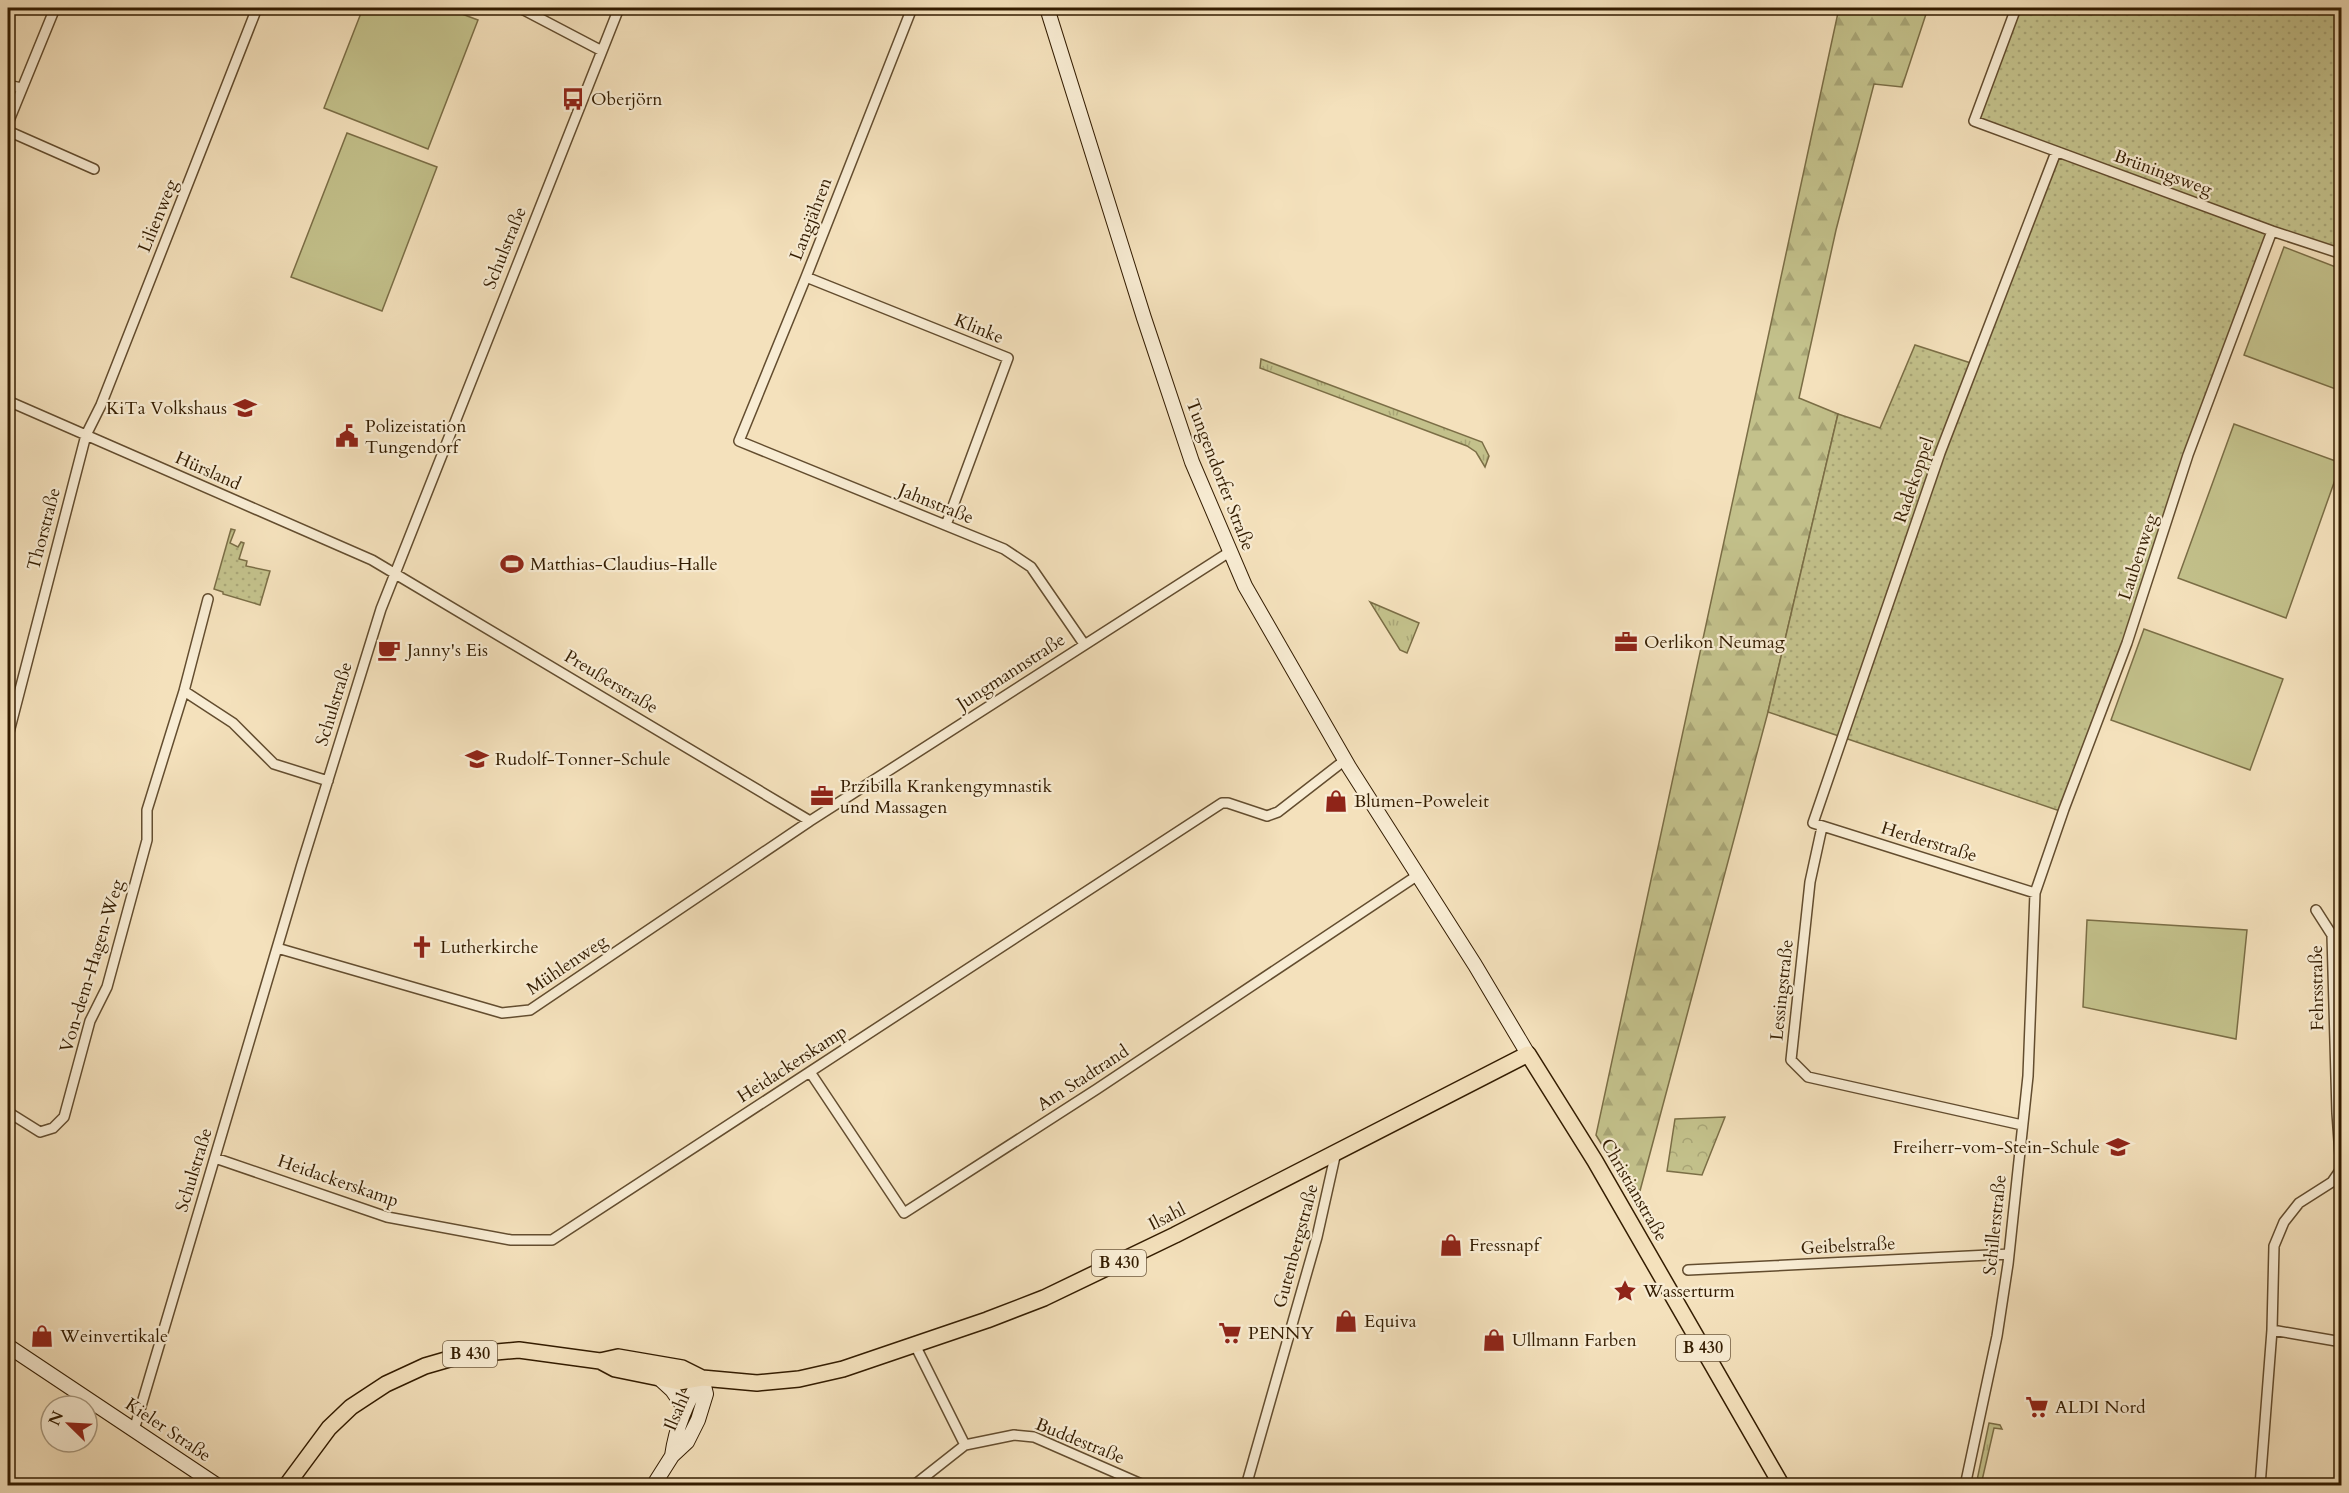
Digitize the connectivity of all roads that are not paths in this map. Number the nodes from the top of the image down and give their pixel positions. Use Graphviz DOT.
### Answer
graph roads {
  1 [pos="55,8"];
  2 [pos="257,8"];
  3 [pos="520,8"];
  4 [pos="619,8"];
  5 [pos="912,8"];
  6 [pos="1047,8"];
  7 [pos="2016,8"];
  8 [pos="602,51"];
  9 [pos="8,85"];
  10 [pos="21,88"];
  11 [pos="8,123"];
  12 [pos="8,130"];
  13 [pos="2056,152"];
  14 [pos="94,169"];
  15 [pos="2272,231"];
  16 [pos="2342,254"];
  17 [pos="806,277"];
  18 [pos="8,401"];
  19 [pos="86,435"];
  20 [pos="739,441"];
  21 [pos="946,525"];
  22 [pos="1231,551"];
  23 [pos="396,572"];
  24 [pos="208,599"];
  25 [pos="1084,644"];
  26 [pos="184,691"];
  27 [pos="8,736"];
  28 [pos="1345,760"];
  29 [pos="328,781"];
  30 [pos="810,821"];
  31 [pos="1817,825"];
  32 [pos="1418,875"];
  33 [pos="2035,893"];
  34 [pos="2316,910"];
  35 [pos="1446,918"];
  36 [pos="277,948"];
  37 [pos="1528,1054"];
  38 [pos="810,1072"];
  39 [pos="8,1112"];
  40 [pos="2022,1125"];
  41 [pos="1336,1152"];
  42 [pos="215,1158"];
  43 [pos="2009,1254"];
  44 [pos="1688,1270"];
  45 [pos="2272,1330"];
  46 [pos="2342,1342"];
  47 [pos="915,1345"];
  48 [pos="8,1346"];
  49 [pos="600,1361"];
  50 [pos="659,1378"];
  51 [pos="702,1378"];
  52 [pos="685,1409"];
  53 [pos="134,1430"];
  54 [pos="965,1445"];
  55 [pos="672,1456"];
  56 [pos="218,1485"];
  57 [pos="286,1485"];
  58 [pos="653,1485"];
  59 [pos="913,1485"];
  60 [pos="1146,1485"];
  61 [pos="1246,1485"];
  62 [pos="1782,1485"];
  63 [pos="1965,1485"];
  64 [pos="2260,1485"];
  1 -- 10 [label="street"];
  2 -- 19 [label="street, Lilienweg"];
  3 -- 8 [label="street"];
  4 -- 8 [label="street, Schulstraße"];
  5 -- 17 [label="street, Langjähren"];
  6 -- 22 [label="main road, Tungendorfer Straße"];
  7 -- 13 [label="street, Brüningsweg"];
  8 -- 23 [label="street, Schulstraße"];
  9 -- 10 [label="street"];
  10 -- 11 [label="street"];
  12 -- 14 [label="street"];
  13 -- 15 [label="street, Brüningsweg"];
  13 -- 31 [label="street, Radekoppel"];
  15 -- 16 [label="street, Brüningsweg"];
  15 -- 33 [label="street, Laubenweg"];
  17 -- 20 [label="street, Langjähren"];
  17 -- 21 [label="street, Klinke"];
  18 -- 19 [label="street, Hürsland"];
  19 -- 23 [label="street, Hürsland"];
  19 -- 27 [label="street, Thorstraße"];
  20 -- 21 [label="street, Jahnstraße"];
  21 -- 25 [label="street, Jahnstraße"];
  22 -- 25 [label="street, Jungmannstraße"];
  22 -- 28 [label="main road, Tungendorfer Straße"];
  23 -- 29 [label="street, Schulstraße"];
  23 -- 30 [label="street, Preußerstraße"];
  24 -- 26 [label="street, Von-dem-Hagen-Weg"];
  25 -- 30 [label="street, Jungmannstraße"];
  26 -- 29 [label="street"];
  26 -- 39 [label="street, Von-dem-Hagen-Weg"];
  28 -- 32 [label="main road, Tungendorfer Straße"];
  28 -- 38 [label="street, Heidackerskamp"];
  29 -- 36 [label="street, Schulstraße"];
  30 -- 36 [label="street, Mühlenweg"];
  31 -- 33 [label="street, Herderstraße"];
  31 -- 40 [label="street, Lessingstraße"];
  32 -- 35 [label="main road, Tungendorfer Straße"];
  32 -- 38 [label="street, Am Stadtrand"];
  33 -- 40 [label="street, Schillerstraße"];
  34 -- 45 [label="street, Fehrsstraße"];
  35 -- 37 [label="main road, Christianstraße"];
  36 -- 42 [label="street, Schulstraße"];
  37 -- 41 [label="main road, Ilsahl / B 430"];
  37 -- 62 [label="main road, Christianstraße / B 430"];
  38 -- 42 [label="street, Heidackerskamp"];
  40 -- 43 [label="street, Schillerstraße"];
  41 -- 47 [label="main road, Ilsahl / B 430"];
  41 -- 61 [label="street, Gutenbergstraße"];
  42 -- 53 [label="street, Schulstraße"];
  43 -- 44 [label="street, Geibelstraße"];
  43 -- 63 [label="street, Schillerstraße"];
  45 -- 46 [label="street"];
  45 -- 64 [label="street, Fehrsstraße"];
  47 -- 51 [label="main road, Ilsahl / B 430"];
  47 -- 54 [label="street"];
  48 -- 53 [label="main road, Kieler Straße"];
  49 -- 50 [label="main road, B 430"];
  49 -- 51 [label="main road, B 430"];
  49 -- 57 [label="main road, B 430"];
  50 -- 51 [label="main road, B 430"];
  50 -- 52 [label="main road"];
  51 -- 52 [label="main road, Ilsahl"];
  51 -- 55 [label="main road, Ilsahl"];
  52 -- 55 [label="main road, Ilsahl"];
  53 -- 56 [label="main road, Kieler Straße"];
  54 -- 59 [label="street, Buddestraße"];
  54 -- 60 [label="street, Buddestraße"];
  55 -- 58 [label="main road, Ilsahl"];
}
